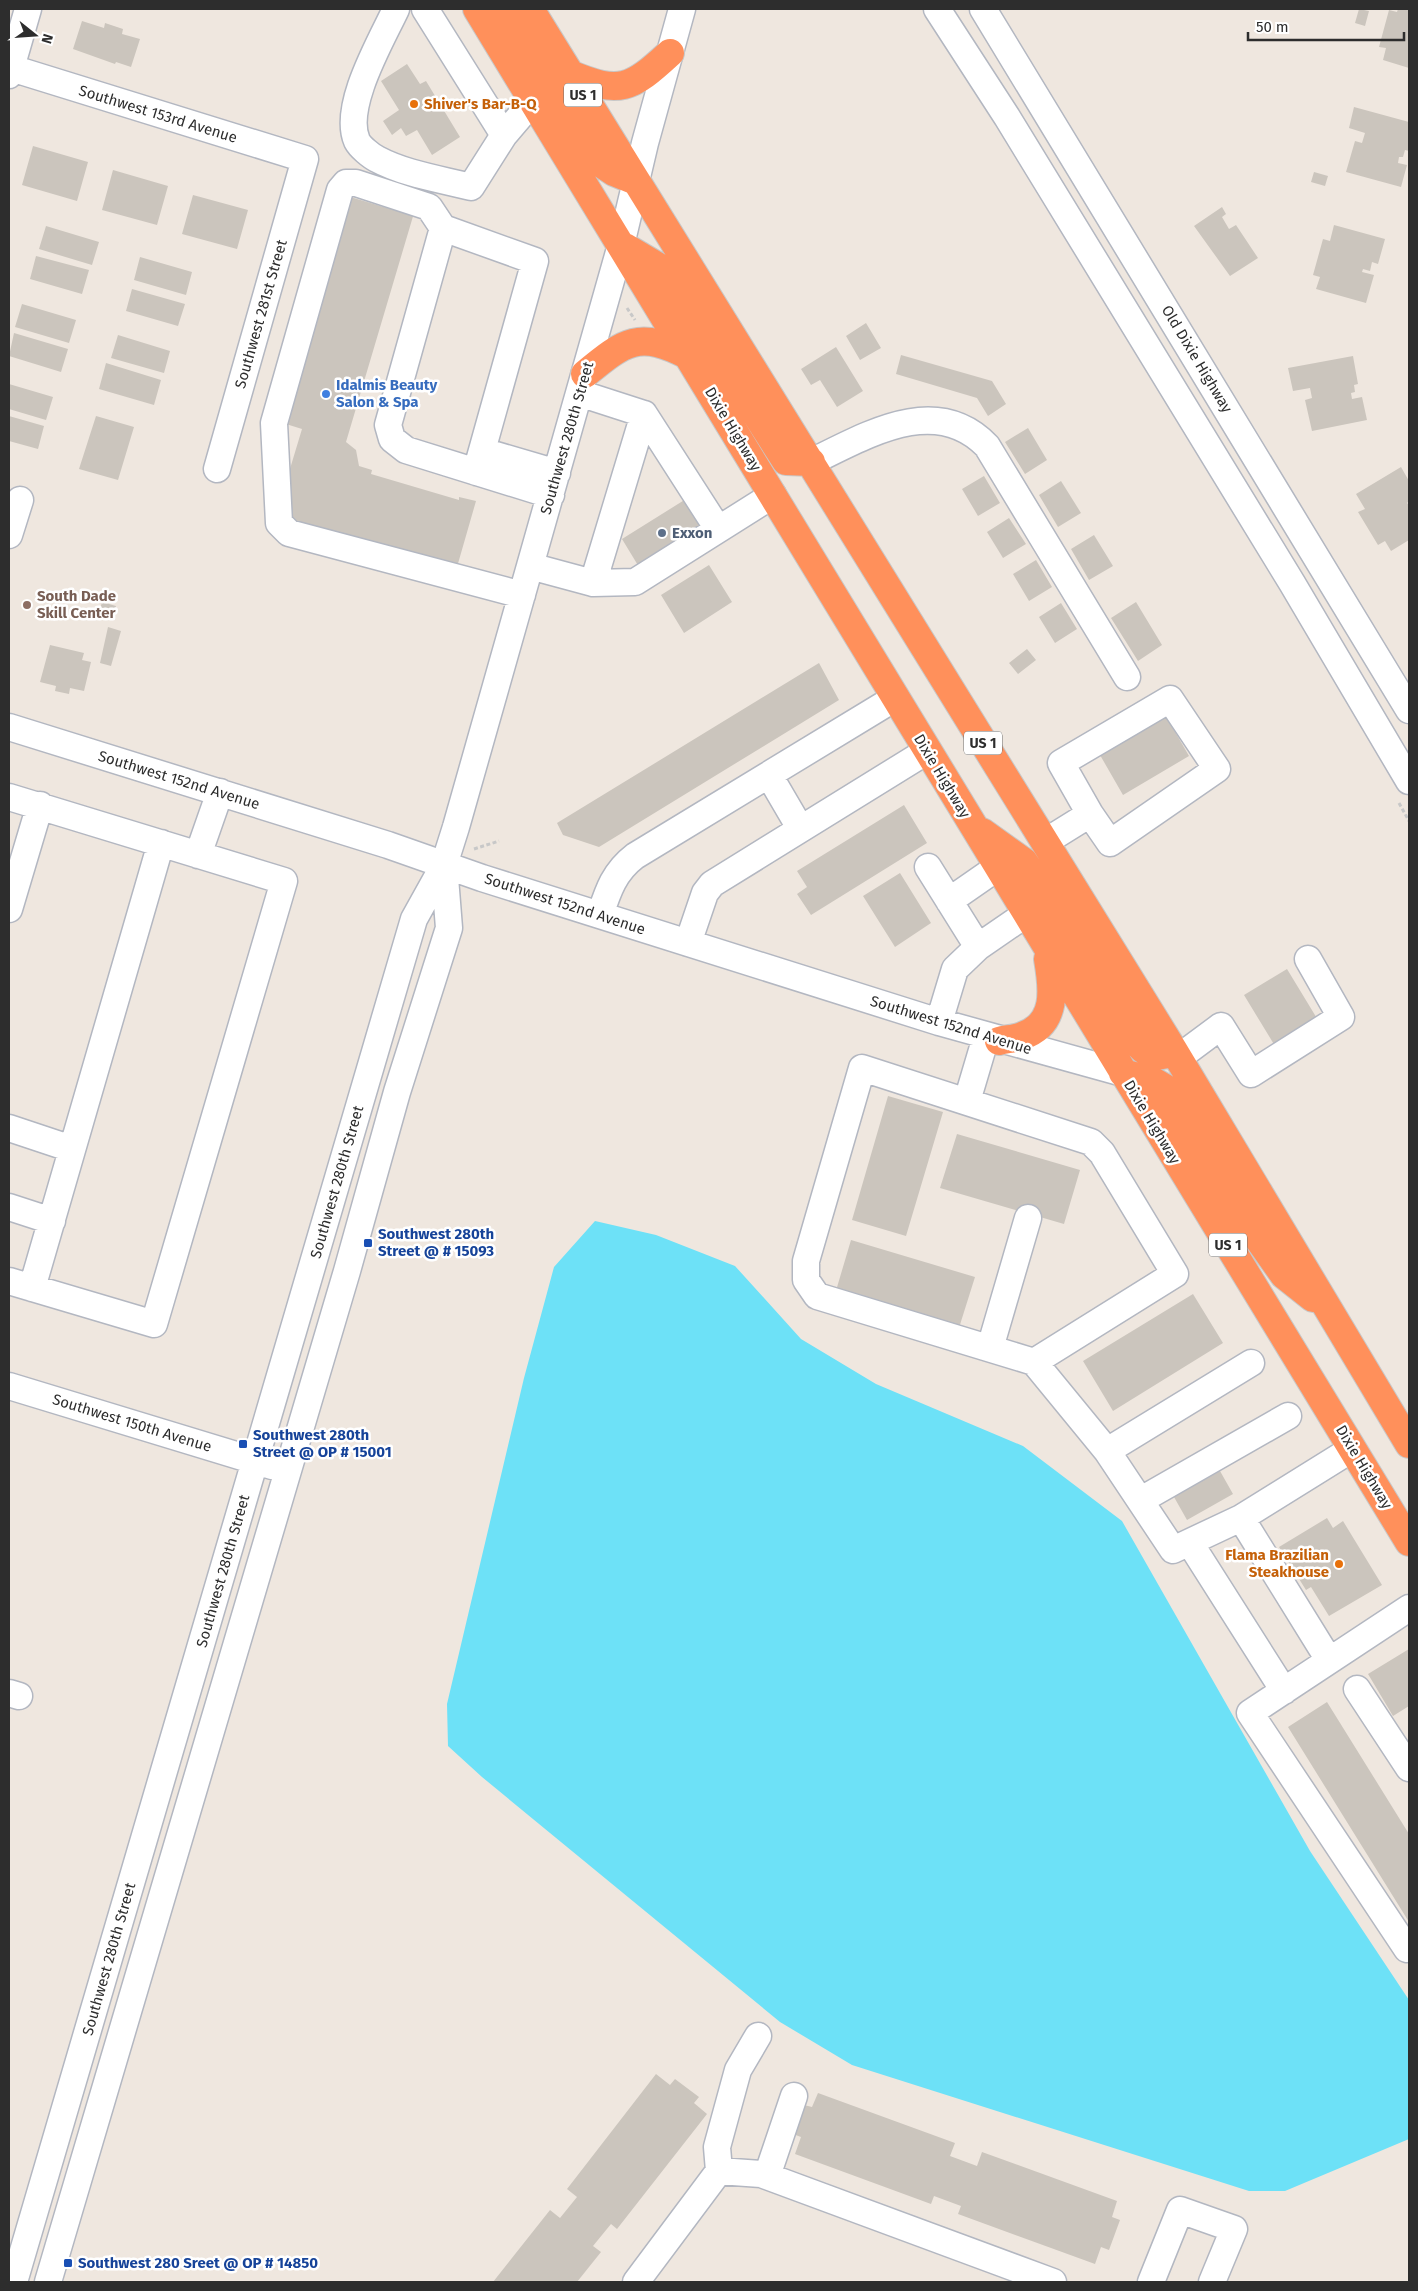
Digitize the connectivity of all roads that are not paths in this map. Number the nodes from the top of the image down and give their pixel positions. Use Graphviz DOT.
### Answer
graph roads {
  1 [pos="28,9"];
  2 [pos="396,9"];
  3 [pos="425,9"];
  4 [pos="476,9"];
  5 [pos="500,9"];
  6 [pos="530,9"];
  7 [pos="682,9"];
  8 [pos="937,9"];
  9 [pos="983,9"];
  10 [pos="670,53"];
  11 [pos="10,71"];
  12 [pos="570,74"];
  13 [pos="533,101"];
  14 [pos="504,135"];
  15 [pos="304,160"];
  16 [pos="636,181"];
  17 [pos="443,228"];
  18 [pos="621,245"];
  19 [pos="689,356"];
  20 [pos="582,384"];
  21 [pos="644,414"];
  22 [pos="479,462"];
  23 [pos="811,462"];
  24 [pos="217,469"];
  25 [pos="554,484"];
  26 [pos="773,495"];
  27 [pos="20,500"];
  28 [pos="718,529"];
  29 [pos="9,535"];
  30 [pos="530,566"];
  31 [pos="593,584"];
  32 [pos="522,595"];
  33 [pos="1127,677"];
  34 [pos="895,698"];
  35 [pos="1409,710"];
  36 [pos="9,728"];
  37 [pos="928,751"];
  38 [pos="769,774"];
  39 [pos="1409,781"];
  40 [pos="220,792"];
  41 [pos="9,797"];
  42 [pos="40,805"];
  43 [pos="1090,814"];
  44 [pos="971,824"];
  45 [pos="800,828"];
  46 [pos="1045,842"];
  47 [pos="161,843"];
  48 [pos="198,854"];
  49 [pos="444,864"];
  50 [pos="928,867"];
  51 [pos="998,867"];
  52 [pos="949,901"];
  53 [pos="9,909"];
  54 [pos="1026,914"];
  55 [pos="600,915"];
  56 [pos="688,943"];
  57 [pos="978,947"];
  58 [pos="1046,947"];
  59 [pos="1308,959"];
  60 [pos="939,1022"];
  61 [pos="993,1039"];
  62 [pos="1176,1055"];
  63 [pos="1123,1073"];
  64 [pos="366,1084"];
  65 [pos="397,1092"];
  66 [pos="967,1101"];
  67 [pos="9,1128"];
  68 [pos="72,1149"];
  69 [pos="9,1207"];
  70 [pos="1028,1218"];
  71 [pos="52,1221"];
  72 [pos="314,1261"];
  73 [pos="347,1271"];
  74 [pos="21,1284"];
  75 [pos="1326,1308"];
  76 [pos="990,1348"];
  77 [pos="1034,1362"];
  78 [pos="1251,1363"];
  79 [pos="9,1386"];
  80 [pos="1288,1416"];
  81 [pos="1409,1444"];
  82 [pos="1352,1449"];
  83 [pos="1107,1451"];
  84 [pos="255,1461"];
  85 [pos="288,1470"];
  86 [pos="1141,1500"];
  87 [pos="1241,1518"];
  88 [pos="1409,1542"];
  89 [pos="1190,1543"];
  90 [pos="1409,1608"];
  91 [pos="1329,1660"];
  92 [pos="1356,1689"];
  93 [pos="1284,1692"];
  94 [pos="1406,1757"];
  95 [pos="159,1790"];
  96 [pos="190,1797"];
  97 [pos="1409,1947"];
  98 [pos="758,2036"];
  99 [pos="83,2049"];
  100 [pos="114,2056"];
  101 [pos="794,2096"];
  102 [pos="719,2171"];
  103 [pos="768,2176"];
  104 [pos="18,2282"];
  105 [pos="48,2282"];
  106 [pos="636,2282"];
  107 [pos="1053,2282"];
  108 [pos="1151,2282"];
  109 [pos="1212,2282"];
  1 -- 11 [label="street"];
  2 -- 14 [label="street"];
  3 -- 14 [label="street"];
  4 -- 13 [label="highway, Dixie Highway / US 1"];
  5 -- 16 [label="highway"];
  6 -- 12 [label="highway, US 1"];
  7 -- 10 [label="street, Southwest 280th Street"];
  8 -- 39 [label="street"];
  9 -- 35 [label="street, Old Dixie Highway"];
  10 -- 12 [label="highway"];
  10 -- 16 [label="street, Southwest 280th Street"];
  11 -- 15 [label="street, Southwest 153rd Avenue"];
  12 -- 16 [label="highway, US 1"];
  13 -- 14 [label="street"];
  13 -- 18 [label="highway, Dixie Highway / US 1"];
  15 -- 24 [label="street, Southwest 281st Street"];
  16 -- 18 [label="street, Southwest 280th Street"];
  16 -- 23 [label="highway, US 1"];
  17 -- 22 [label="street"];
  17 -- 22 [label="street"];
  17 -- 32 [label="street"];
  18 -- 19 [label="highway, Dixie Highway / US 1"];
  18 -- 20 [label="street, Southwest 280th Street"];
  18 -- 23 [label="highway"];
  19 -- 20 [label="highway"];
  19 -- 26 [label="highway, Dixie Highway / US 1"];
  20 -- 21 [label="street"];
  20 -- 25 [label="street, Southwest 280th Street"];
  21 -- 28 [label="street"];
  21 -- 31 [label="street"];
  22 -- 25 [label="street"];
  23 -- 33 [label="street"];
  23 -- 46 [label="highway, US 1"];
  25 -- 30 [label="street, Southwest 280th Street"];
  26 -- 28 [label="street"];
  26 -- 34 [label="highway, Dixie Highway / US 1"];
  27 -- 29 [label="street"];
  28 -- 31 [label="street"];
  30 -- 31 [label="street"];
  30 -- 32 [label="street, Southwest 280th Street"];
  32 -- 49 [label="street, Southwest 280th Street"];
  34 -- 37 [label="highway, Dixie Highway / US 1"];
  34 -- 38 [label="street"];
  36 -- 40 [label="street, Southwest 152nd Avenue"];
  37 -- 44 [label="highway, Dixie Highway / US 1"];
  37 -- 45 [label="street"];
  38 -- 45 [label="street"];
  38 -- 55 [label="street"];
  40 -- 48 [label="street"];
  40 -- 49 [label="street, Southwest 152nd Avenue"];
  41 -- 42 [label="street"];
  42 -- 47 [label="street"];
  42 -- 53 [label="street"];
  43 -- 43 [label="street"];
  43 -- 46 [label="street"];
  44 -- 51 [label="highway, Dixie Highway / US 1"];
  44 -- 62 [label="highway"];
  45 -- 56 [label="street"];
  46 -- 62 [label="highway, US 1"];
  47 -- 48 [label="street"];
  47 -- 68 [label="street"];
  48 -- 74 [label="street"];
  49 -- 55 [label="street, Southwest 152nd Avenue"];
  49 -- 64 [label="street, Southwest 280th Street"];
  49 -- 65 [label="street, Southwest 280th Street"];
  50 -- 52 [label="street"];
  51 -- 52 [label="street"];
  51 -- 54 [label="highway, Dixie Highway / US 1"];
  52 -- 57 [label="street"];
  54 -- 57 [label="street"];
  54 -- 58 [label="highway, Dixie Highway / US 1"];
  55 -- 56 [label="street, Southwest 152nd Avenue"];
  56 -- 60 [label="street, Southwest 152nd Avenue"];
  57 -- 60 [label="street"];
  58 -- 61 [label="highway"];
  58 -- 63 [label="highway, Dixie Highway / US 1"];
  59 -- 62 [label="street"];
  60 -- 61 [label="street, Southwest 152nd Avenue"];
  61 -- 63 [label="street, Southwest 152nd Avenue"];
  61 -- 66 [label="street"];
  62 -- 75 [label="highway, US 1"];
  63 -- 75 [label="highway"];
  63 -- 82 [label="highway, Dixie Highway / US 1"];
  64 -- 65 [label="street"];
  64 -- 72 [label="street, Southwest 280th Street"];
  65 -- 73 [label="street, Southwest 280th Street"];
  66 -- 76 [label="street"];
  66 -- 77 [label="street"];
  67 -- 68 [label="street"];
  68 -- 71 [label="street"];
  69 -- 71 [label="street"];
  70 -- 76 [label="street"];
  71 -- 74 [label="street"];
  72 -- 73 [label="street"];
  72 -- 84 [label="street, Southwest 280th Street"];
  73 -- 85 [label="street, Southwest 280th Street"];
  75 -- 81 [label="highway, US 1"];
  76 -- 77 [label="street"];
  77 -- 83 [label="street"];
  78 -- 83 [label="street"];
  79 -- 84 [label="street, Southwest 150th Avenue"];
  80 -- 86 [label="street"];
  82 -- 87 [label="street"];
  82 -- 88 [label="highway, Dixie Highway / US 1"];
  83 -- 86 [label="street"];
  84 -- 85 [label="street, Southwest 150th Avenue"];
  84 -- 95 [label="street, Southwest 280th Street"];
  85 -- 96 [label="street, Southwest 280th Street"];
  86 -- 89 [label="street"];
  87 -- 89 [label="street"];
  87 -- 91 [label="street"];
  89 -- 93 [label="street"];
  90 -- 91 [label="street"];
  91 -- 93 [label="street"];
  92 -- 94 [label="street"];
  93 -- 97 [label="street"];
  95 -- 96 [label="street"];
  95 -- 99 [label="street, Southwest 280th Street"];
  96 -- 100 [label="street, Southwest 280th Street"];
  98 -- 102 [label="street"];
  99 -- 100 [label="street"];
  99 -- 104 [label="street, Southwest 280th Street"];
  100 -- 105 [label="street, Southwest 280th Street"];
  101 -- 103 [label="street"];
  102 -- 103 [label="street"];
  102 -- 106 [label="street"];
  103 -- 107 [label="street"];
  108 -- 109 [label="street"];
}
